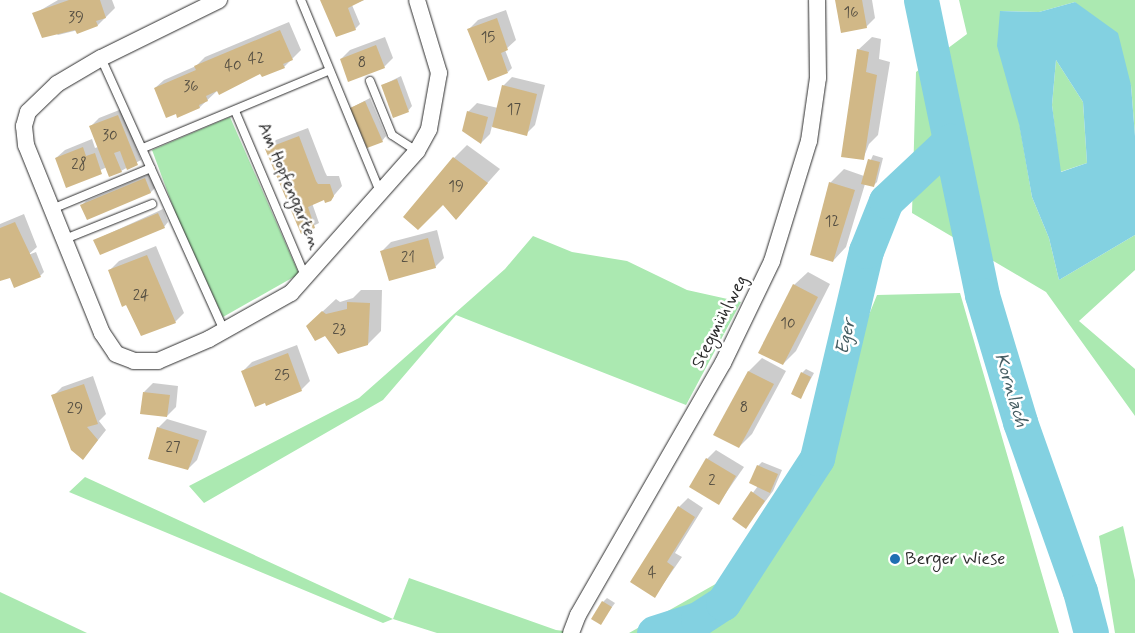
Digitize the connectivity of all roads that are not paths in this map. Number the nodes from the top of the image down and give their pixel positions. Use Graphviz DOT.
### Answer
graph roads {
  1 [pos="219,0"];
  2 [pos="301,0"];
  3 [pos="417,0"];
  4 [pos="817,0"];
  5 [pos="100,58"];
  6 [pos="328,70"];
  7 [pos="370,81"];
  8 [pos="235,111"];
  9 [pos="143,148"];
  10 [pos="417,151"];
  11 [pos="152,168"];
  12 [pos="381,194"];
  13 [pos="152,204"];
  14 [pos="52,209"];
  15 [pos="64,239"];
  16 [pos="306,278"];
  17 [pos="224,331"];
  18 [pos="571,633"];
  1 -- 5 [label="street, Am Hopfengarten"];
  2 -- 6 [label="lane"];
  3 -- 10 [label="street, Am Hopfengarten"];
  4 -- 18 [label="street, Stegmühlweg"];
  5 -- 9 [label="lane"];
  5 -- 14 [label="street, Am Hopfengarten"];
  6 -- 8 [label="lane, Am Hopfengarten"];
  6 -- 12 [label="lane"];
  7 -- 10 [label="lane"];
  8 -- 9 [label="lane, Am Hopfengarten"];
  8 -- 16 [label="lane, Am Hopfengarten"];
  9 -- 11 [label="lane"];
  10 -- 12 [label="street, Am Hopfengarten"];
  11 -- 14 [label="lane"];
  11 -- 17 [label="lane"];
  12 -- 16 [label="street, Am Hopfengarten"];
  13 -- 15 [label="lane"];
  14 -- 15 [label="street, Am Hopfengarten"];
  15 -- 17 [label="street, Am Hopfengarten"];
  16 -- 17 [label="street, Am Hopfengarten"];
}
